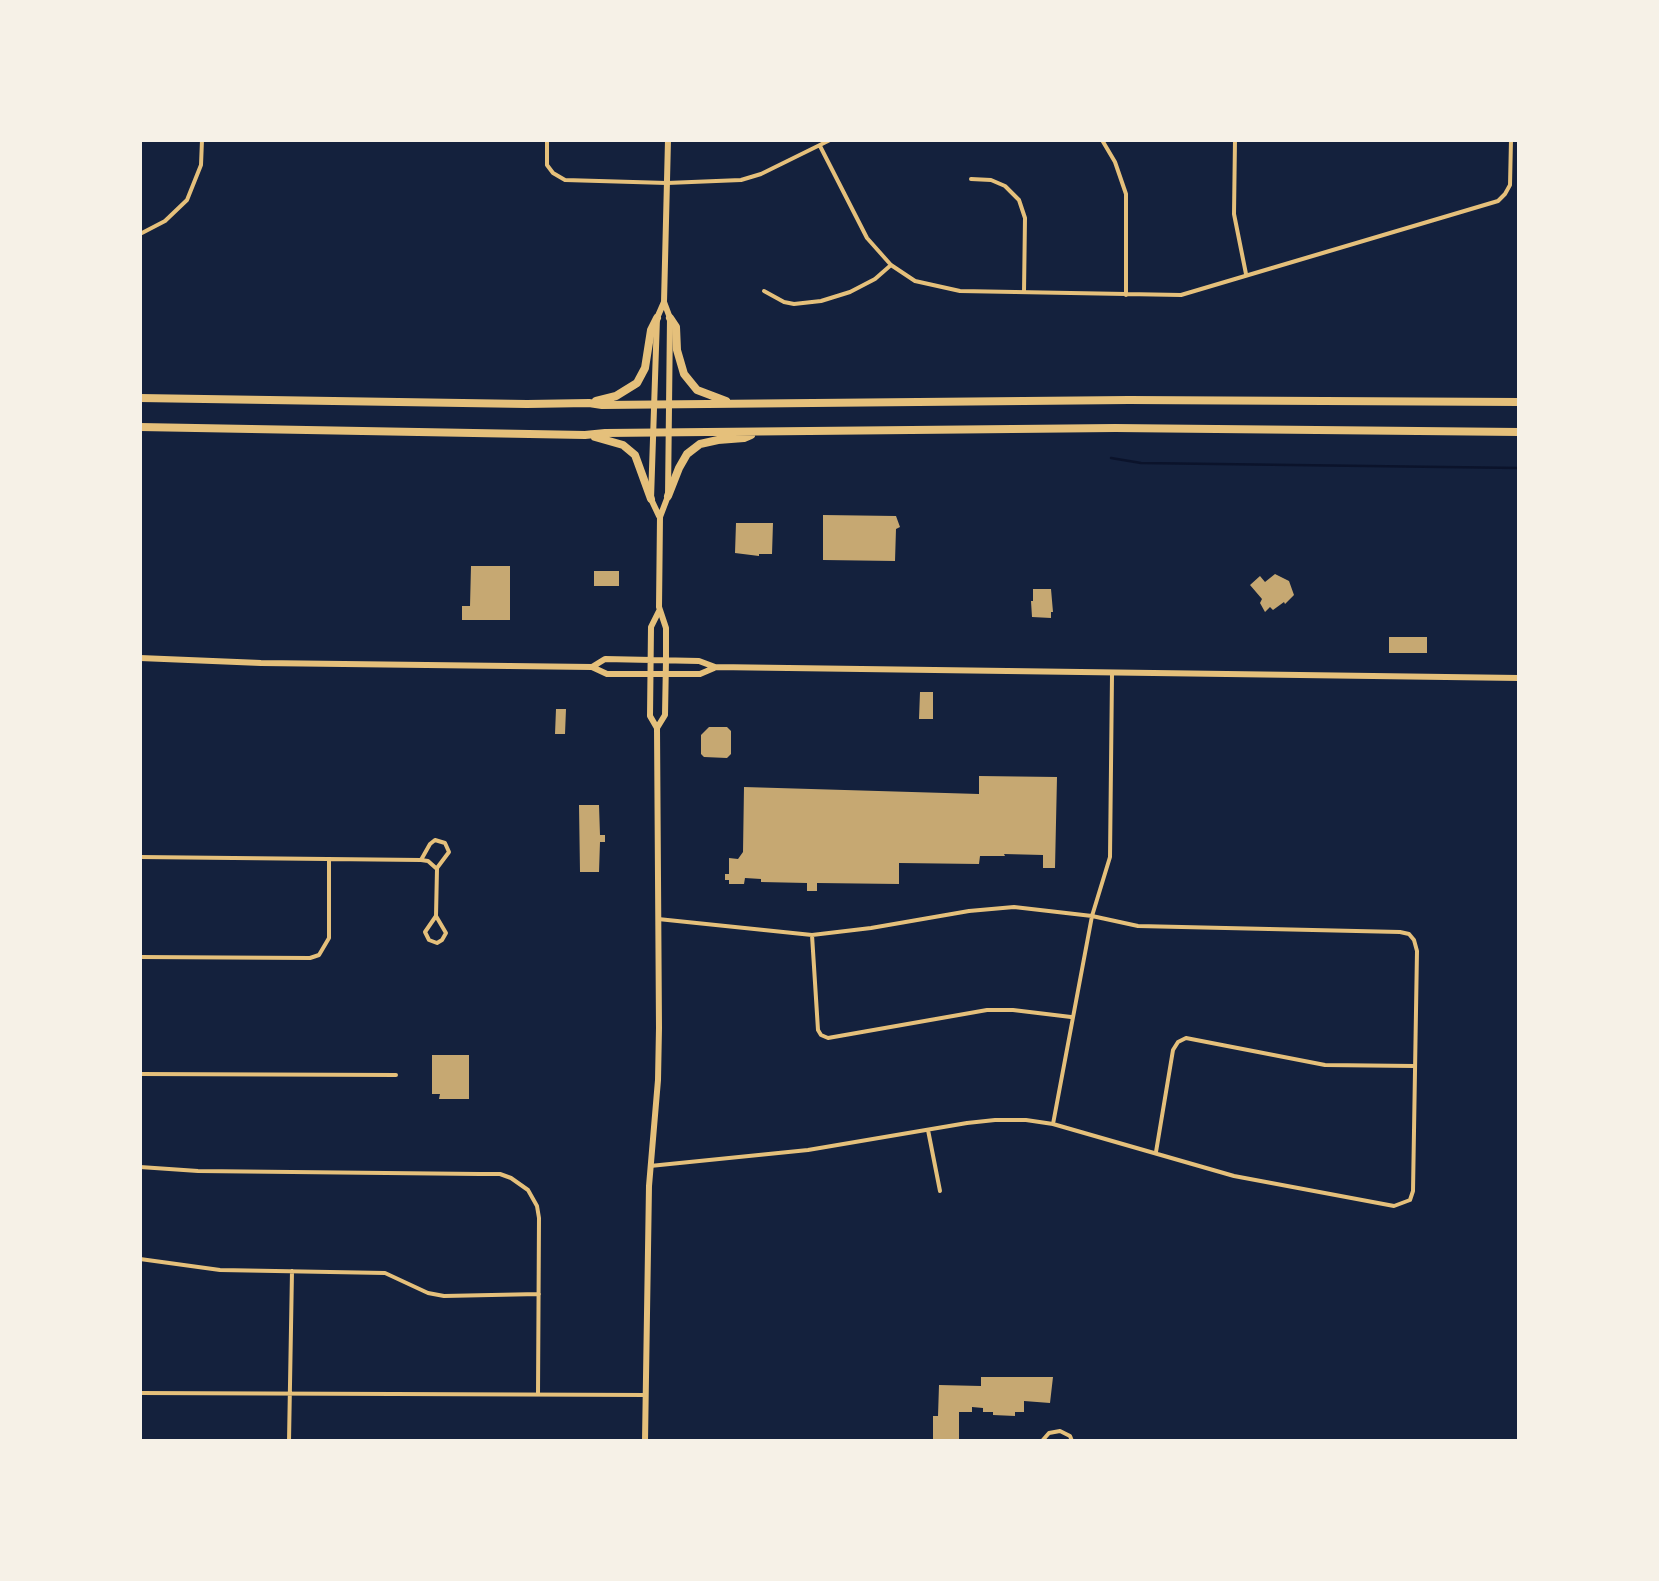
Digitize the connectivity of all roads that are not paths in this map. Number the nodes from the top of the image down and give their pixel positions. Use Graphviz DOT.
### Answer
graph roads {
  1 [pos="202,140"];
  2 [pos="547,140"];
  3 [pos="668,140"];
  4 [pos="830,140"];
  5 [pos="1102,140"];
  6 [pos="1236,140"];
  7 [pos="1511,140"];
  8 [pos="820,146"];
  9 [pos="971,179"];
  10 [pos="667,183"];
  11 [pos="140,234"];
  12 [pos="890,265"];
  13 [pos="1246,275"];
  14 [pos="764,291"];
  15 [pos="1024,292"];
  16 [pos="1126,295"];
  17 [pos="664,302"];
  18 [pos="657,318"];
  19 [pos="670,318"];
  20 [pos="140,398"];
  21 [pos="1519,402"];
  22 [pos="589,403"];
  23 [pos="654,404"];
  24 [pos="670,404"];
  25 [pos="735,404"];
  26 [pos="140,427"];
  27 [pos="758,431"];
  28 [pos="1519,432"];
  29 [pos="653,433"];
  30 [pos="668,434"];
  31 [pos="586,435"];
  32 [pos="668,496"];
  33 [pos="651,499"];
  34 [pos="660,517"];
  35 [pos="659,611"];
  36 [pos="140,658"];
  37 [pos="651,660"];
  38 [pos="666,660"];
  39 [pos="592,666"];
  40 [pos="716,667"];
  41 [pos="1112,672"];
  42 [pos="665,674"];
  43 [pos="651,675"];
  44 [pos="1519,678"];
  45 [pos="140,686"];
  46 [pos="657,728"];
  47 [pos="140,857"];
  48 [pos="328,859"];
  49 [pos="421,860"];
  50 [pos="437,869"];
  51 [pos="436,916"];
  52 [pos="1092,916"];
  53 [pos="658,919"];
  54 [pos="812,935"];
  55 [pos="140,957"];
  56 [pos="1072,1017"];
  57 [pos="1414,1066"];
  58 [pos="140,1074"];
  59 [pos="396,1075"];
  60 [pos="1053,1124"];
  61 [pos="928,1130"];
  62 [pos="1156,1152"];
  63 [pos="650,1166"];
  64 [pos="140,1167"];
  65 [pos="940,1191"];
  66 [pos="140,1259"];
  67 [pos="292,1271"];
  68 [pos="539,1294"];
  69 [pos="140,1393"];
  70 [pos="290,1394"];
  71 [pos="538,1394"];
  72 [pos="646,1396"];
  73 [pos="290,1441"];
  74 [pos="645,1441"];
  75 [pos="1042,1441"];
  76 [pos="1072,1441"];
  1 -- 11 [label="street"];
  2 -- 10 [label="street"];
  3 -- 10 [label="main road"];
  4 -- 8 [label="street"];
  5 -- 16 [label="street"];
  6 -- 13 [label="street"];
  7 -- 13 [label="street"];
  8 -- 10 [label="street"];
  8 -- 12 [label="street"];
  9 -- 15 [label="street"];
  10 -- 17 [label="main road"];
  12 -- 14 [label="street"];
  12 -- 15 [label="street"];
  13 -- 16 [label="street"];
  15 -- 16 [label="street"];
  17 -- 18 [label="main road"];
  17 -- 19 [label="main road"];
  18 -- 22 [label="highway"];
  18 -- 23 [label="main road"];
  19 -- 24 [label="main road"];
  19 -- 25 [label="highway"];
  20 -- 22 [label="highway"];
  21 -- 25 [label="highway"];
  22 -- 23 [label="highway"];
  23 -- 24 [label="highway"];
  23 -- 29 [label="main road"];
  24 -- 25 [label="highway"];
  24 -- 30 [label="main road"];
  26 -- 31 [label="highway"];
  27 -- 28 [label="highway"];
  27 -- 30 [label="highway"];
  27 -- 32 [label="highway"];
  29 -- 30 [label="highway"];
  29 -- 31 [label="highway"];
  29 -- 33 [label="main road"];
  30 -- 32 [label="main road"];
  31 -- 33 [label="highway"];
  32 -- 34 [label="main road"];
  33 -- 34 [label="main road"];
  34 -- 35 [label="main road"];
  35 -- 37 [label="main road"];
  35 -- 38 [label="main road"];
  36 -- 39 [label="main road"];
  36 -- 45 [label="street"];
  37 -- 38 [label="main road"];
  37 -- 39 [label="main road"];
  37 -- 43 [label="main road"];
  38 -- 40 [label="main road"];
  38 -- 42 [label="main road"];
  39 -- 43 [label="main road"];
  40 -- 41 [label="main road"];
  40 -- 42 [label="main road"];
  41 -- 44 [label="main road"];
  41 -- 52 [label="street"];
  42 -- 43 [label="main road"];
  42 -- 46 [label="main road"];
  43 -- 46 [label="main road"];
  46 -- 53 [label="main road"];
  47 -- 48 [label="street"];
  48 -- 49 [label="street"];
  48 -- 55 [label="street"];
  49 -- 50 [label="street"];
  49 -- 50 [label="street"];
  50 -- 51 [label="street"];
  51 -- 51 [label="street"];
  52 -- 54 [label="street"];
  52 -- 56 [label="street"];
  52 -- 57 [label="street"];
  53 -- 54 [label="street"];
  53 -- 63 [label="main road"];
  54 -- 56 [label="street"];
  56 -- 60 [label="street"];
  57 -- 62 [label="street"];
  57 -- 62 [label="street"];
  58 -- 59 [label="street"];
  60 -- 61 [label="street"];
  60 -- 62 [label="street"];
  61 -- 63 [label="street"];
  61 -- 65 [label="street"];
  63 -- 72 [label="main road"];
  64 -- 68 [label="street"];
  66 -- 67 [label="street"];
  67 -- 68 [label="street"];
  67 -- 70 [label="street"];
  68 -- 71 [label="street"];
  69 -- 70 [label="street"];
  70 -- 71 [label="street"];
  70 -- 73 [label="street"];
  71 -- 72 [label="street"];
  72 -- 74 [label="main road"];
  75 -- 76 [label="street"];
}
